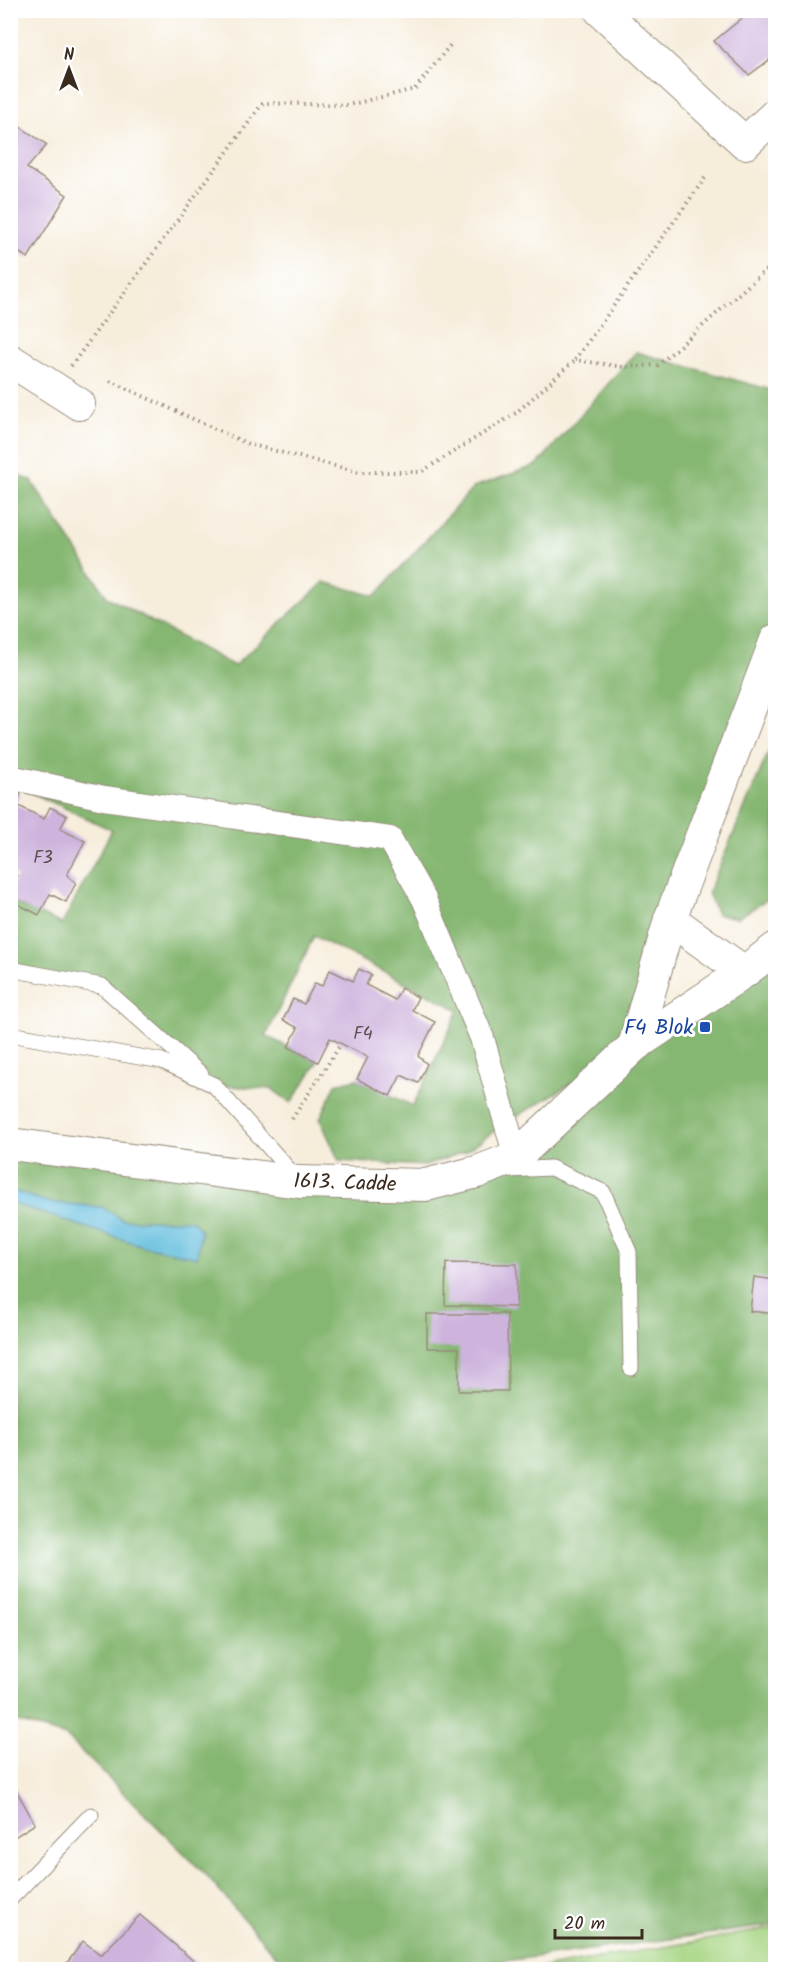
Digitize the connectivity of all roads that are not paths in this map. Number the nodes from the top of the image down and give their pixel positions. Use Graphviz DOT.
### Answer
graph roads {
  1 [pos="600,10"];
  2 [pos="776,114"];
  3 [pos="10,360"];
  4 [pos="67,396"];
  5 [pos="776,640"];
  6 [pos="10,777"];
  7 [pos="670,919"];
  8 [pos="776,948"];
  9 [pos="10,969"];
  10 [pos="744,972"];
  11 [pos="10,1034"];
  12 [pos="634,1046"];
  13 [pos="214,1085"];
  14 [pos="10,1144"];
  15 [pos="516,1157"];
  16 [pos="477,1172"];
  17 [pos="299,1182"];
  18 [pos="632,1368"];
  19 [pos="91,1815"];
  20 [pos="10,1899"];
  1 -- 2 [label="street"];
  3 -- 4 [label="street"];
  5 -- 7 [label="street"];
  6 -- 15 [label="street"];
  7 -- 10 [label="street"];
  7 -- 12 [label="street"];
  8 -- 10 [label="street, 1613. Cadde"];
  9 -- 13 [label="lane"];
  10 -- 12 [label="street, 1613. Cadde"];
  11 -- 13 [label="lane"];
  12 -- 15 [label="street, 1613. Cadde"];
  13 -- 17 [label="lane"];
  14 -- 17 [label="street, 1613. Cadde"];
  15 -- 16 [label="street, 1613. Cadde"];
  16 -- 17 [label="street, 1613. Cadde"];
  16 -- 18 [label="lane"];
  19 -- 20 [label="lane"];
}
